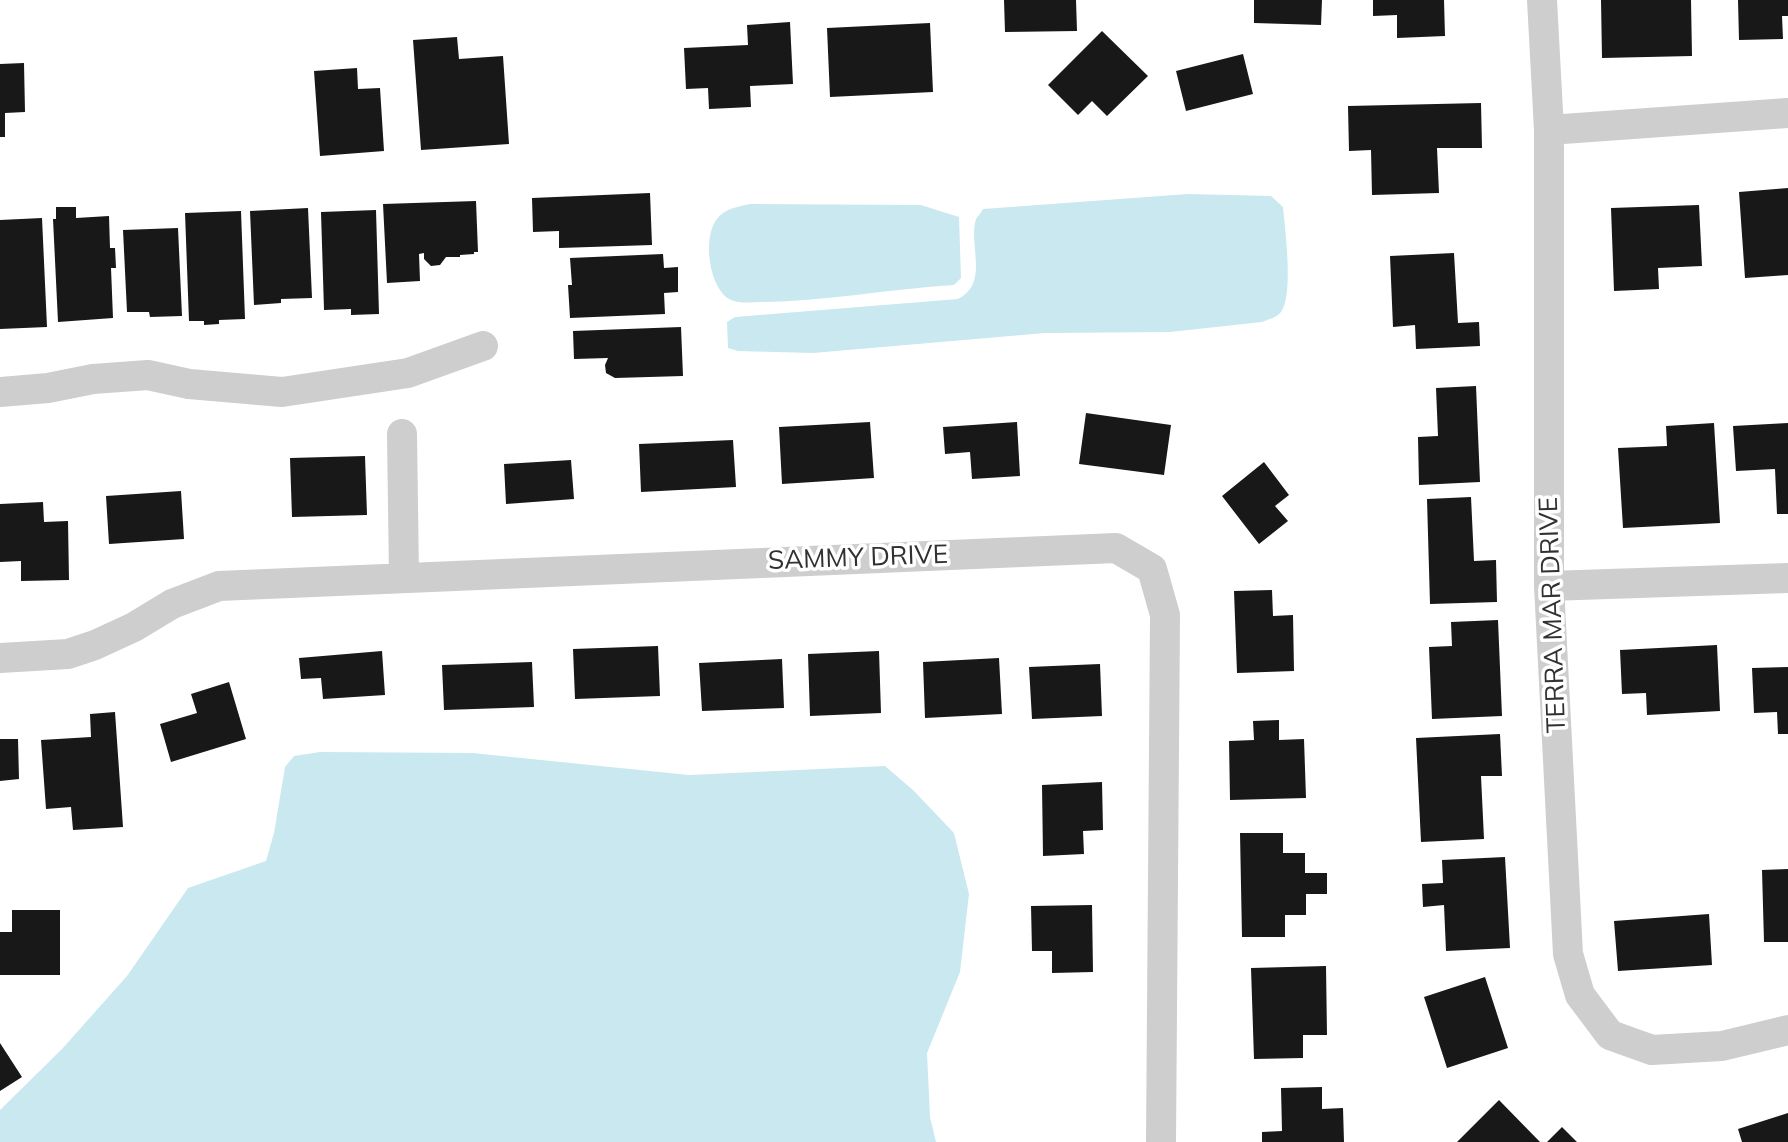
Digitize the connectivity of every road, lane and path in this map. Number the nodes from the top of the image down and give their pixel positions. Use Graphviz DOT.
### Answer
graph roads {
  1 [pos="1542,0"];
  2 [pos="1788,113"];
  3 [pos="1549,130"];
  4 [pos="483,346"];
  5 [pos="0,392"];
  6 [pos="402,434"];
  7 [pos="404,577"];
  8 [pos="1788,578"];
  9 [pos="1549,586"];
  10 [pos="0,658"];
  11 [pos="1788,1030"];
  12 [pos="1161,1141"];
  1 -- 3 [label="street, TERRA MAR DRIVE"];
  2 -- 3 [label="street"];
  3 -- 9 [label="street, TERRA MAR DRIVE"];
  4 -- 5 [label="street"];
  6 -- 7 [label="street"];
  7 -- 10 [label="street, SAMMY DRIVE"];
  7 -- 12 [label="street, SAMMY DRIVE"];
  8 -- 9 [label="street"];
  9 -- 11 [label="street, TERRA MAR DRIVE"];
}
